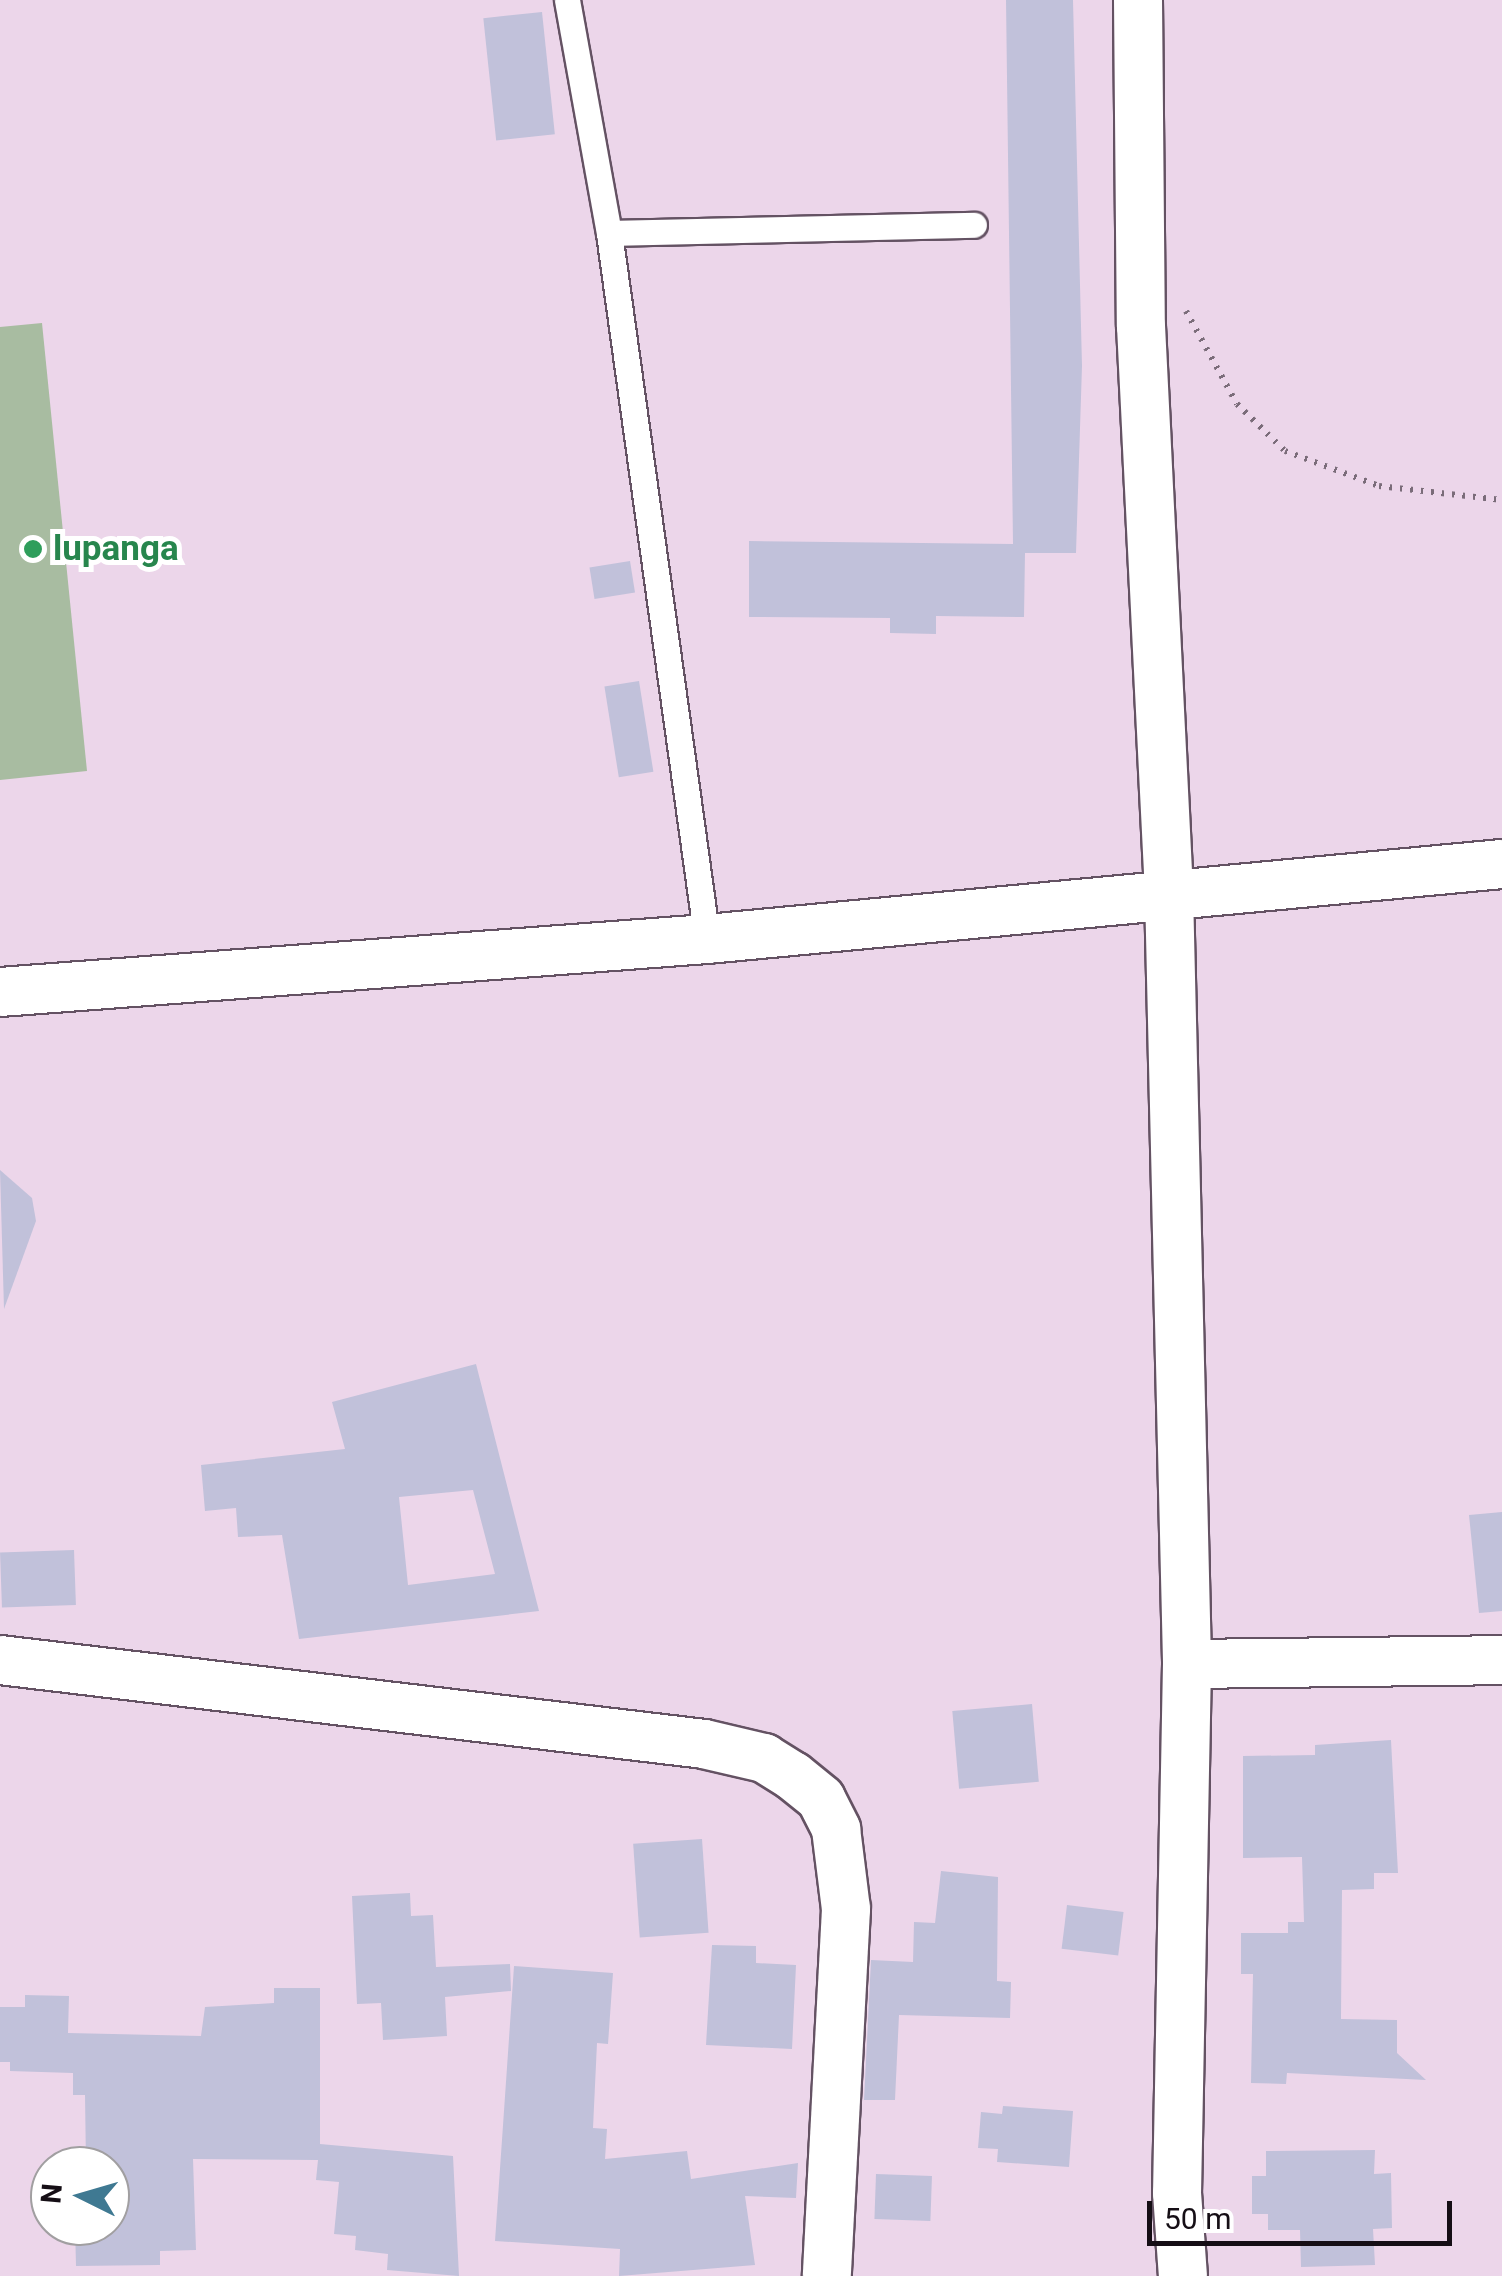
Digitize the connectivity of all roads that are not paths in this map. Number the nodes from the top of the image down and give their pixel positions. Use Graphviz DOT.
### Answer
graph roads {
  1 [pos="568,0"];
  2 [pos="1138,0"];
  3 [pos="974,224"];
  4 [pos="609,234"];
  5 [pos="1502,864"];
  6 [pos="1169,892"];
  7 [pos="707,939"];
  8 [pos="0,992"];
  9 [pos="0,1660"];
  10 [pos="1502,1660"];
  11 [pos="1188,1664"];
  12 [pos="827,2276"];
  13 [pos="1183,2276"];
  1 -- 4 [label="lane"];
  2 -- 6 [label="street"];
  3 -- 4 [label="lane"];
  4 -- 7 [label="lane"];
  5 -- 6 [label="street"];
  6 -- 7 [label="street"];
  6 -- 11 [label="street"];
  7 -- 8 [label="street"];
  9 -- 12 [label="street"];
  10 -- 11 [label="street"];
  11 -- 13 [label="street"];
}
